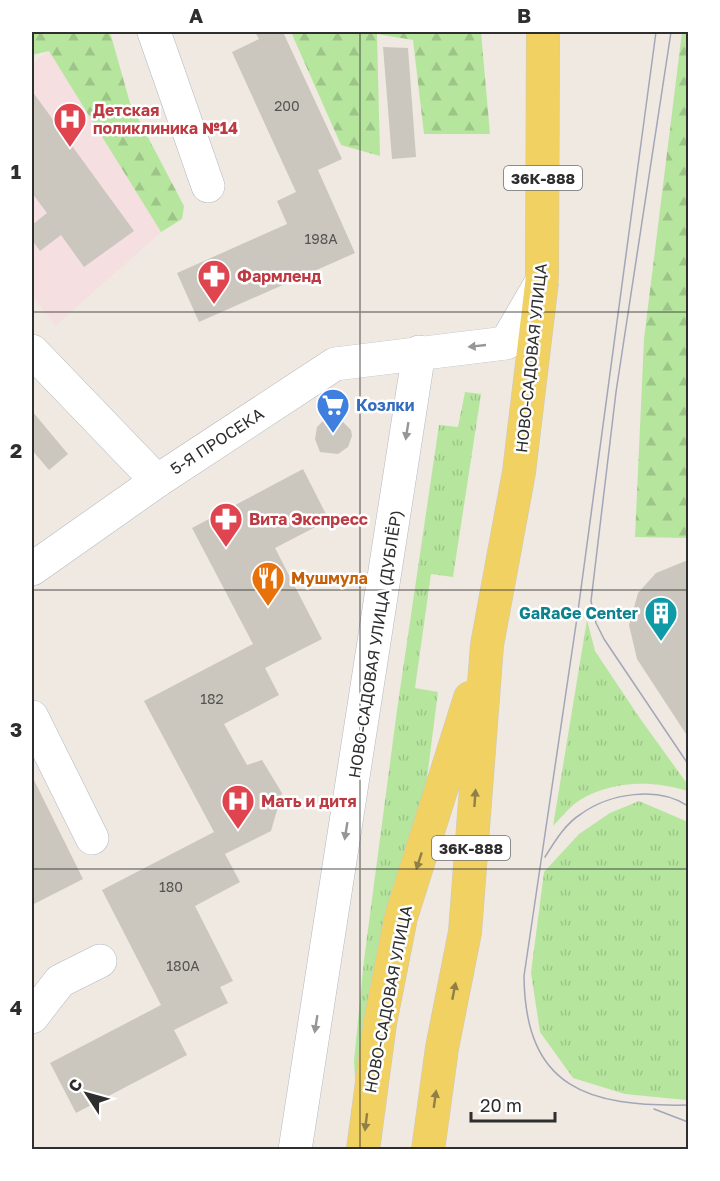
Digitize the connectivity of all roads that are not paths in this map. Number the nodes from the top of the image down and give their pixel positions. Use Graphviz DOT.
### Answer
graph roads {
  1 [pos="154,32"];
  2 [pos="543,32"];
  3 [pos="208,186"];
  4 [pos="542,281"];
  5 [pos="32,351"];
  6 [pos="418,352"];
  7 [pos="156,481"];
  8 [pos="32,569"];
  9 [pos="487,645"];
  10 [pos="32,717"];
  11 [pos="92,838"];
  12 [pos="100,961"];
  13 [pos="32,1017"];
  14 [pos="295,1149"];
  15 [pos="363,1149"];
  16 [pos="428,1149"];
  1 -- 3 [label="street"];
  2 -- 4 [label="main road, НОВО-САДОВАЯ УЛИЦА / 36К-888"];
  4 -- 6 [label="street, 5-Я ПРОСЕКА, one-way"];
  4 -- 9 [label="main road, НОВО-САДОВАЯ УЛИЦА / 36К-888"];
  5 -- 7 [label="street"];
  6 -- 7 [label="street, 5-Я ПРОСЕКА"];
  6 -- 14 [label="street, НОВО-САДОВАЯ УЛИЦА (ДУБЛЁР), one-way"];
  7 -- 8 [label="street, 5-Я ПРОСЕКА"];
  9 -- 15 [label="main road, НОВО-САДОВАЯ УЛИЦА / 36К-888, one-way"];
  16 -- 9 [label="main road, НОВО-САДОВАЯ УЛИЦА / 36К-888, one-way"];
  10 -- 11 [label="street"];
  12 -- 13 [label="street"];
}
